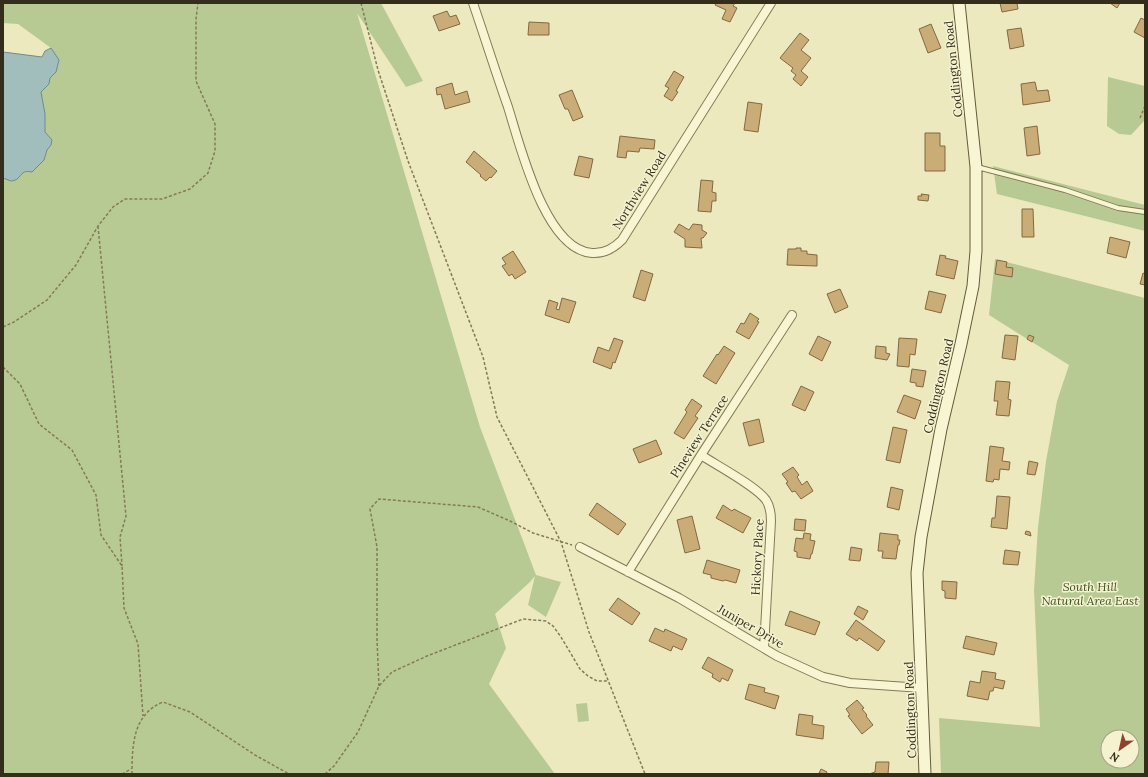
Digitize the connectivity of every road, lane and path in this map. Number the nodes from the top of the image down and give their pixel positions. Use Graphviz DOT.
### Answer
graph roads {
  1 [pos="198,3"];
  2 [pos="361,3"];
  3 [pos="473,3"];
  4 [pos="771,3"];
  5 [pos="959,3"];
  6 [pos="1145,106"];
  7 [pos="1140,118"];
  8 [pos="976,167"];
  9 [pos="1145,212"];
  10 [pos="98,226"];
  11 [pos="792,315"];
  12 [pos="3,327"];
  13 [pos="3,367"];
  14 [pos="701,455"];
  15 [pos="561,542"];
  16 [pos="580,547"];
  17 [pos="122,566"];
  18 [pos="628,572"];
  19 [pos="764,648"];
  20 [pos="608,681"];
  21 [pos="379,686"];
  22 [pos="922,688"];
  23 [pos="143,716"];
  24 [pos="132,769"];
  25 [pos="122,774"];
  26 [pos="132,774"];
  27 [pos="289,774"];
  28 [pos="325,774"];
  29 [pos="645,774"];
  30 [pos="925,774"];
  1 -- 10 [label="path"];
  2 -- 15 [label="path"];
  3 -- 4 [label="street, Northview Road"];
  5 -- 8 [label="street, Coddington Road"];
  6 -- 7 [label="path"];
  8 -- 9 [label="lane"];
  8 -- 22 [label="street, Coddington Road"];
  10 -- 12 [label="path"];
  10 -- 17 [label="path"];
  11 -- 14 [label="street, Pineview Terrace"];
  13 -- 17 [label="path"];
  14 -- 18 [label="street, Pineview Terrace"];
  14 -- 19 [label="street, Hickory Place"];
  15 -- 16 [label="path"];
  15 -- 20 [label="path"];
  15 -- 21 [label="path"];
  16 -- 18 [label="street, Juniper Drive"];
  17 -- 23 [label="path"];
  18 -- 19 [label="street, Juniper Drive"];
  19 -- 22 [label="street, Juniper Drive"];
  20 -- 21 [label="path"];
  20 -- 29 [label="path"];
  21 -- 28 [label="path"];
  22 -- 30 [label="street, Coddington Road"];
  23 -- 24 [label="path"];
  23 -- 27 [label="path"];
  24 -- 25 [label="path"];
  24 -- 26 [label="path"];
}
